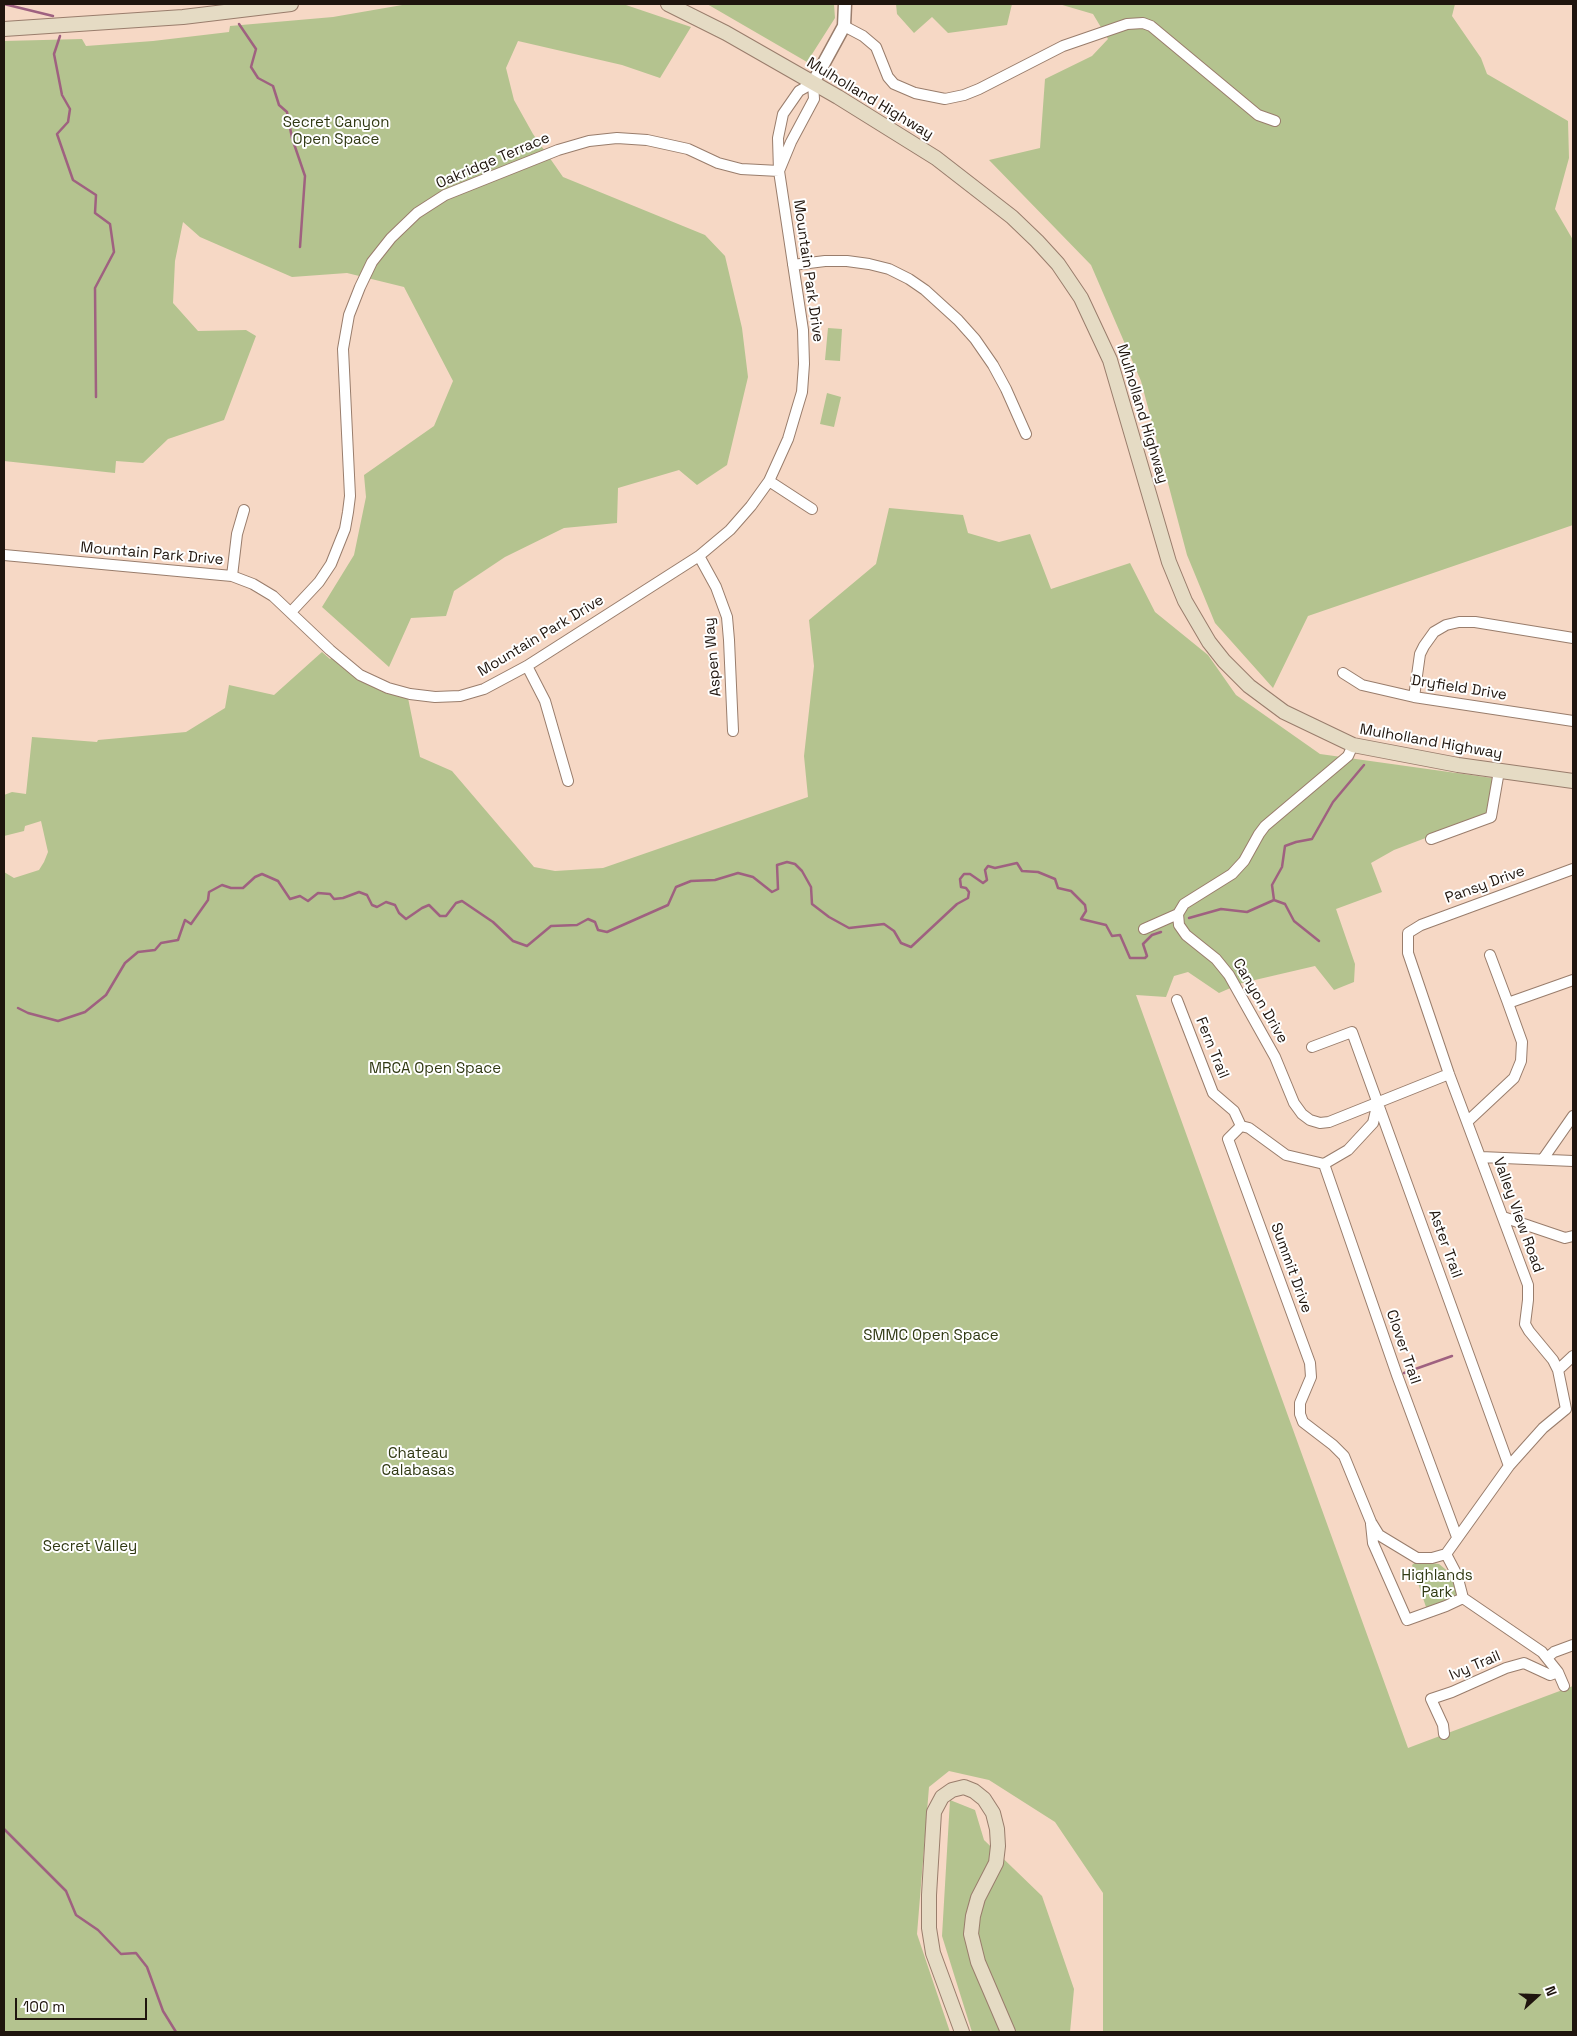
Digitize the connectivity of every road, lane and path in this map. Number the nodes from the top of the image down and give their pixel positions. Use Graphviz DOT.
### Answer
graph roads {
  1 [pos="291,4"];
  2 [pos="668,4"];
  3 [pos="845,4"];
  4 [pos="844,26"];
  5 [pos="4,29"];
  6 [pos="813,83"];
  7 [pos="782,118"];
  8 [pos="1275,121"];
  9 [pos="798,128"];
  10 [pos="778,171"];
  11 [pos="793,266"];
  12 [pos="1026,434"];
  13 [pos="768,481"];
  14 [pos="812,509"];
  15 [pos="244,510"];
  16 [pos="4,555"];
  17 [pos="699,556"];
  18 [pos="232,576"];
  19 [pos="291,612"];
  20 [pos="1573,638"];
  21 [pos="526,666"];
  22 [pos="1343,673"];
  23 [pos="1414,697"];
  24 [pos="1573,721"];
  25 [pos="733,731"];
  26 [pos="1353,745"];
  27 [pos="1499,771"];
  28 [pos="568,781"];
  29 [pos="1573,781"];
  30 [pos="1431,839"];
  31 [pos="1573,869"];
  32 [pos="1178,914"];
  33 [pos="1144,928"];
  34 [pos="1408,933"];
  35 [pos="1490,955"];
  36 [pos="1573,980"];
  37 [pos="1177,1000"];
  38 [pos="1508,1003"];
  39 [pos="1312,1047"];
  40 [pos="1449,1074"];
  41 [pos="1378,1102"];
  42 [pos="1573,1116"];
  43 [pos="1468,1121"];
  44 [pos="1241,1126"];
  45 [pos="1481,1157"];
  46 [pos="1543,1159"];
  47 [pos="1573,1162"];
  48 [pos="1324,1164"];
  49 [pos="1503,1217"];
  50 [pos="1573,1236"];
  51 [pos="1573,1356"];
  52 [pos="1558,1370"];
  53 [pos="1570,1408"];
  54 [pos="1509,1466"];
  55 [pos="1371,1522"];
  56 [pos="1457,1538"];
  57 [pos="1446,1554"];
  58 [pos="1463,1598"];
  59 [pos="1573,1645"];
  60 [pos="1548,1657"];
  61 [pos="1558,1672"];
  62 [pos="1564,1686"];
  63 [pos="1444,1734"];
  64 [pos="962,2032"];
  65 [pos="1008,2032"];
  1 -- 5 [label="main road"];
  2 -- 6 [label="main road, Mulholland Highway"];
  3 -- 4 [label="street"];
  4 -- 6 [label="street"];
  4 -- 8 [label="street"];
  6 -- 7 [label="street, Mountain Park Drive"];
  6 -- 9 [label="street"];
  6 -- 26 [label="main road, Mulholland Highway"];
  7 -- 9 [label="street"];
  7 -- 10 [label="street, Mountain Park Drive"];
  9 -- 10 [label="street"];
  10 -- 11 [label="street, Mountain Park Drive"];
  10 -- 19 [label="street, Oakridge Terrace"];
  11 -- 12 [label="street"];
  11 -- 13 [label="street, Mountain Park Drive"];
  13 -- 14 [label="street"];
  13 -- 17 [label="street, Mountain Park Drive"];
  15 -- 18 [label="street"];
  16 -- 18 [label="street, Mountain Park Drive"];
  17 -- 21 [label="street, Mountain Park Drive"];
  17 -- 25 [label="street, Aspen Way"];
  18 -- 19 [label="street, Mountain Park Drive"];
  19 -- 21 [label="street, Mountain Park Drive"];
  20 -- 23 [label="street"];
  21 -- 28 [label="street"];
  22 -- 23 [label="street, Dryfield Drive"];
  23 -- 24 [label="street, Dryfield Drive"];
  26 -- 27 [label="main road, Mulholland Highway"];
  26 -- 32 [label="street"];
  27 -- 29 [label="main road, Mulholland Highway"];
  27 -- 30 [label="street"];
  31 -- 34 [label="street, Pansy Drive"];
  32 -- 33 [label="street"];
  32 -- 41 [label="street, Canyon Drive"];
  34 -- 40 [label="street, Valley View Road"];
  35 -- 38 [label="street"];
  36 -- 38 [label="street"];
  37 -- 44 [label="street, Fern Trail"];
  38 -- 43 [label="street"];
  39 -- 41 [label="street, Aster Trail"];
  40 -- 41 [label="street, Canyon Drive"];
  40 -- 43 [label="street, Valley View Road"];
  41 -- 48 [label="street"];
  41 -- 54 [label="street, Aster Trail"];
  42 -- 46 [label="street"];
  43 -- 45 [label="street, Valley View Road"];
  44 -- 48 [label="street"];
  44 -- 55 [label="street, Summit Drive"];
  45 -- 46 [label="street"];
  45 -- 49 [label="street, Valley View Road"];
  46 -- 47 [label="street"];
  48 -- 56 [label="street, Clover Trail"];
  49 -- 50 [label="street"];
  49 -- 52 [label="street, Valley View Road"];
  51 -- 52 [label="street"];
  52 -- 53 [label="street, Valley View Road"];
  53 -- 54 [label="street, Valley View Road"];
  54 -- 56 [label="street, Valley View Road"];
  55 -- 57 [label="street, Summit Drive"];
  55 -- 58 [label="street"];
  56 -- 57 [label="street, Valley View Road"];
  57 -- 58 [label="street"];
  58 -- 60 [label="street"];
  59 -- 60 [label="street"];
  60 -- 61 [label="street"];
  61 -- 62 [label="street"];
  61 -- 63 [label="street, Ivy Trail"];
  64 -- 65 [label="main road"];
}
